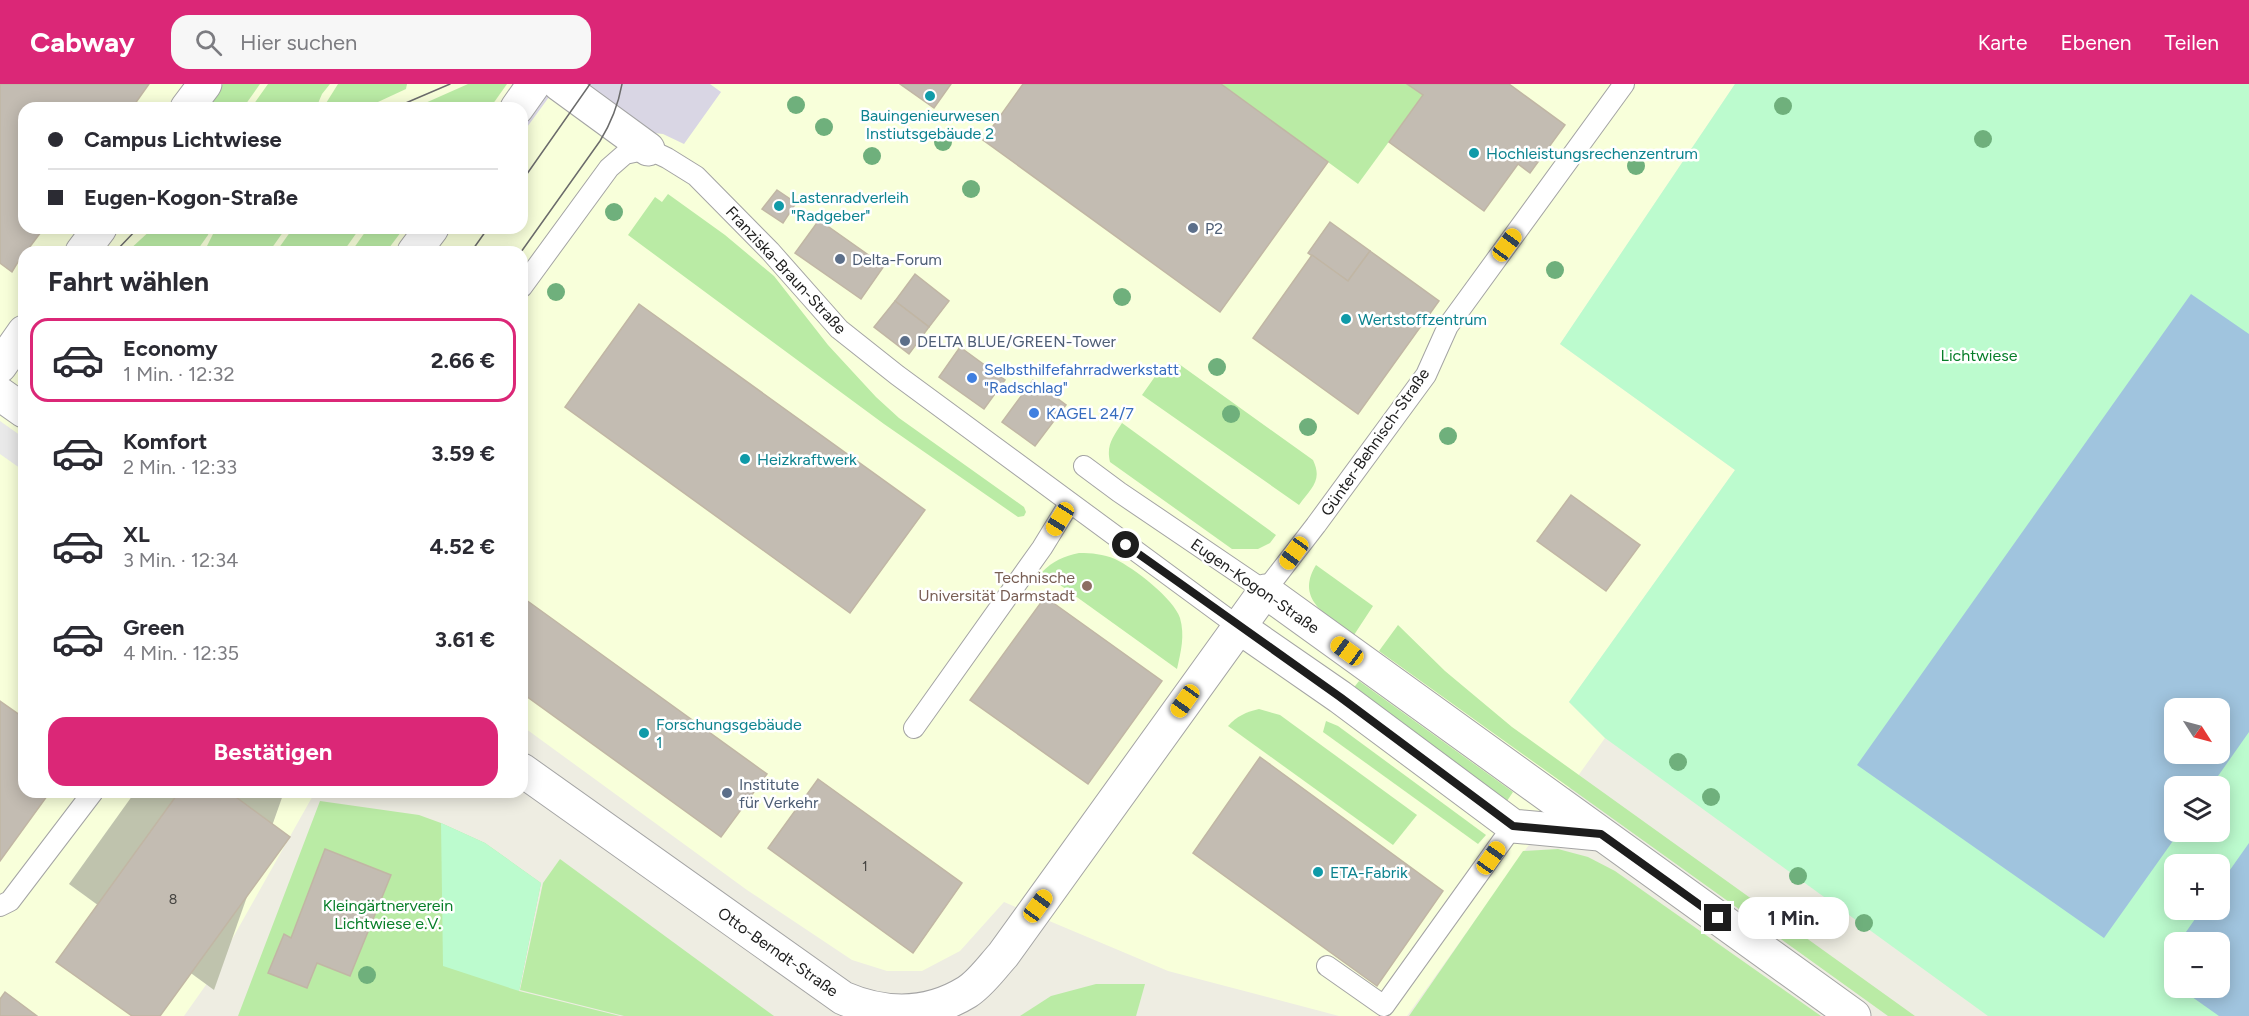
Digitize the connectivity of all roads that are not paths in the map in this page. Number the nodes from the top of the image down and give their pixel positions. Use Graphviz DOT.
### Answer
graph roads {
  1 [pos="204,84"];
  2 [pos="534,84"];
  3 [pos="559,84"];
  4 [pos="1624,84"];
  5 [pos="191,102"];
  6 [pos="521,102"];
  7 [pos="648,149"];
  8 [pos="528,279"];
  9 [pos="18,340"];
  10 [pos="0,366"];
  11 [pos="0,394"];
  12 [pos="18,407"];
  13 [pos="1084,466"];
  14 [pos="1069,504"];
  15 [pos="1265,591"];
  16 [pos="1239,627"];
  17 [pos="914,728"];
  18 [pos="528,774"];
  19 [pos="88,798"];
  20 [pos="1513,826"];
  21 [pos="1601,834"];
  22 [pos="0,906"];
  23 [pos="1327,966"];
  24 [pos="1854,1016"];
  1 -- 5 [label="street"];
  2 -- 6 [label="street"];
  3 -- 7 [label="street, Franziska-Braun-Straße"];
  4 -- 15 [label="lane, Günter-Behnisch-Straße"];
  7 -- 8 [label="lane"];
  7 -- 14 [label="lane, Franziska-Braun-Straße"];
  9 -- 10 [label="street"];
  11 -- 12 [label="street"];
  13 -- 15 [label="lane, Eugen-Kogon-Straße"];
  14 -- 16 [label="lane"];
  14 -- 17 [label="lane"];
  15 -- 16 [label="street, Otto-Berndt-Straße"];
  15 -- 21 [label="street, Eugen-Kogon-Straße"];
  16 -- 18 [label="street, Otto-Berndt-Straße"];
  16 -- 20 [label="street"];
  19 -- 22 [label="lane"];
  20 -- 21 [label="street"];
  20 -- 23 [label="lane"];
  21 -- 24 [label="street, Eugen-Kogon-Straße"];
}
